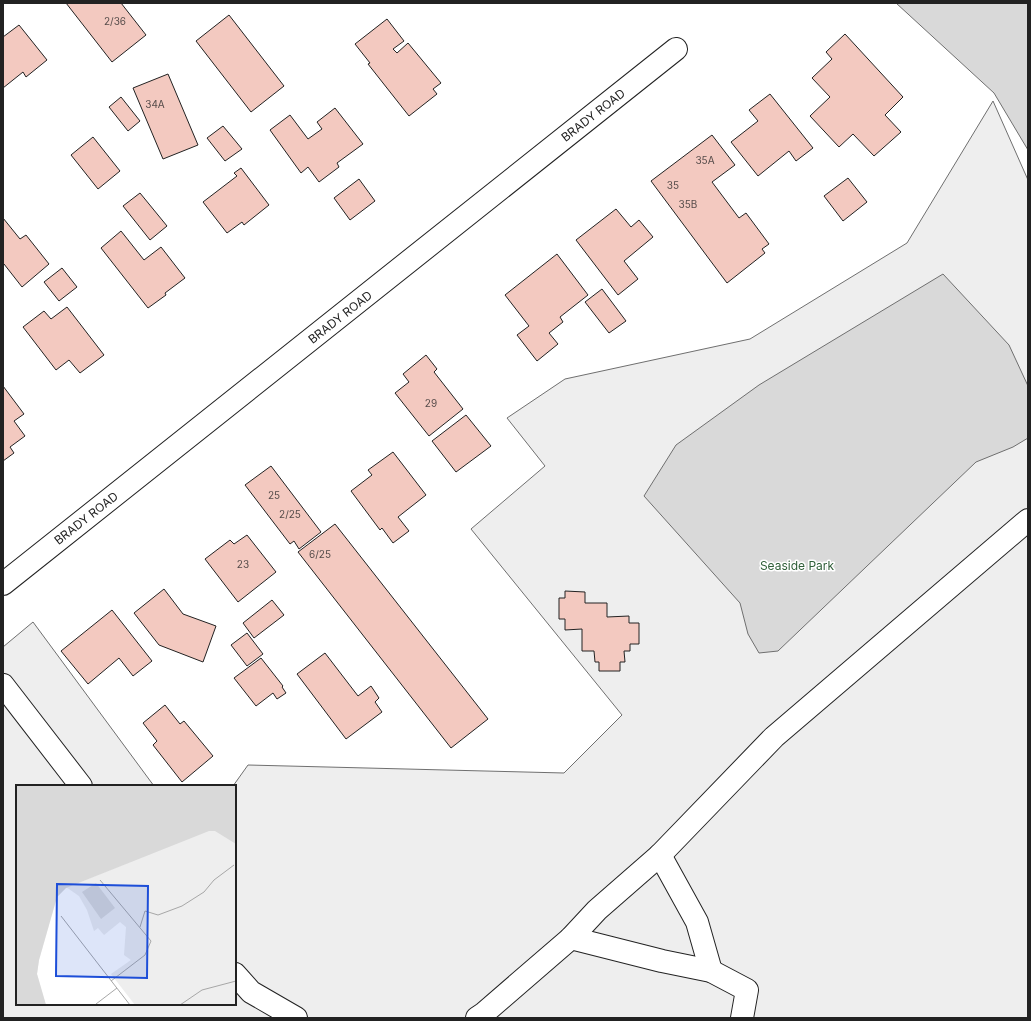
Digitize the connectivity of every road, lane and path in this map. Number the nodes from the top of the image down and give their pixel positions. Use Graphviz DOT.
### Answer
graph roads {
  1 [pos="676,49"];
  2 [pos="1028,520"];
  3 [pos="3,584"];
  4 [pos="3,685"];
  5 [pos="80,785"];
  6 [pos="660,855"];
  7 [pos="571,938"];
  8 [pos="711,971"];
  9 [pos="236,975"];
  10 [pos="296,1018"];
  11 [pos="477,1018"];
  12 [pos="742,1018"];
  1 -- 3 [label="street, BRADY ROAD"];
  2 -- 6 [label="street"];
  4 -- 5 [label="street"];
  6 -- 7 [label="street"];
  6 -- 8 [label="street"];
  7 -- 8 [label="street"];
  7 -- 11 [label="street"];
  8 -- 12 [label="street"];
  9 -- 10 [label="street"];
}
